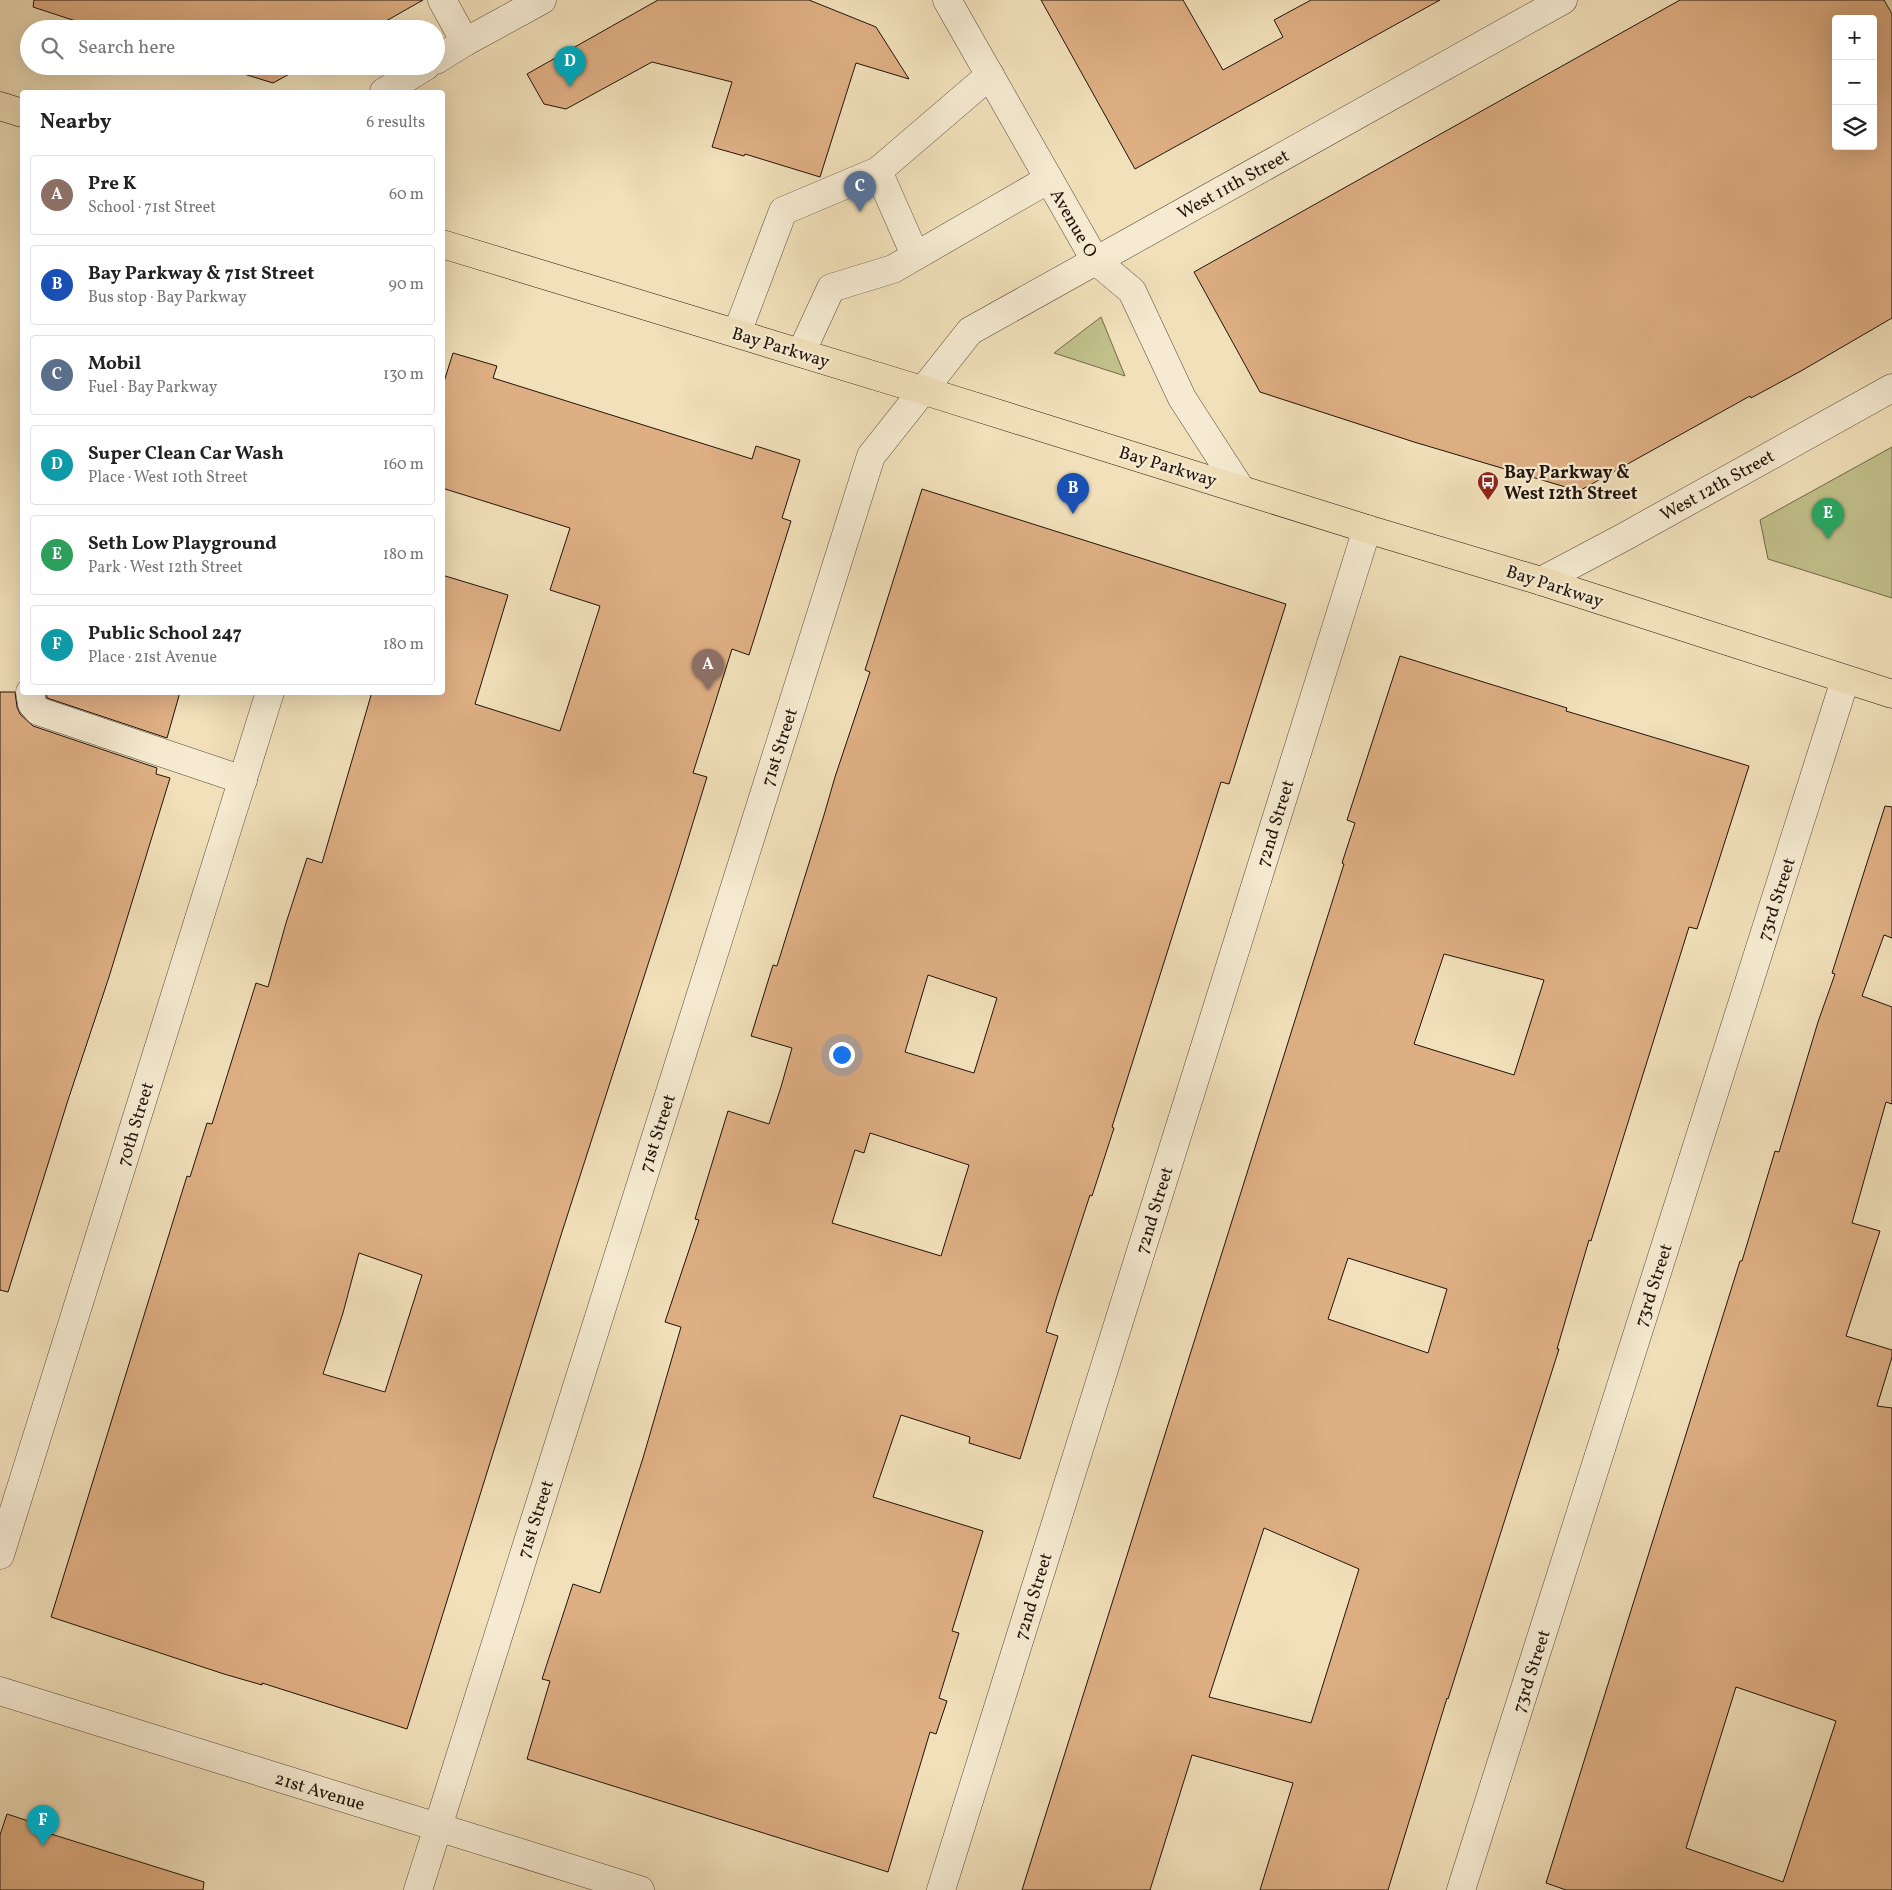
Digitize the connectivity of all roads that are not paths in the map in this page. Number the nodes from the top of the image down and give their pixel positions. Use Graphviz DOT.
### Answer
graph roads {
  1 [pos="442,0"];
  2 [pos="542,0"];
  3 [pos="947,0"];
  4 [pos="1563,0"];
  5 [pos="465,42"];
  6 [pos="445,54"];
  7 [pos="411,75"];
  8 [pos="990,75"];
  9 [pos="387,90"];
  10 [pos="0,106"];
  11 [pos="20,112"];
  12 [pos="878,171"];
  13 [pos="1049,178"];
  14 [pos="445,245"];
  15 [pos="915,255"];
  16 [pos="1095,260"];
  17 [pos="737,334"];
  18 [pos="801,353"];
  19 [pos="1892,388"];
  20 [pos="922,390"];
  21 [pos="1240,488"];
  22 [pos="1367,529"];
  23 [pos="1541,581"];
  24 [pos="1846,680"];
  25 [pos="1892,694"];
  26 [pos="30,695"];
  27 [pos="269,695"];
  28 [pos="243,780"];
  29 [pos="0,1556"];
  30 [pos="0,1691"];
  31 [pos="438,1827"];
  32 [pos="418,1890"];
  33 [pos="640,1890"];
  34 [pos="941,1890"];
  35 [pos="1461,1890"];
  1 -- 5 [label="street"];
  2 -- 5 [label="street"];
  3 -- 8 [label="street, Avenue O"];
  4 -- 16 [label="street, West 11th Street"];
  5 -- 6 [label="street"];
  7 -- 9 [label="street"];
  8 -- 12 [label="street"];
  8 -- 13 [label="street, Avenue O"];
  10 -- 11 [label="main road"];
  12 -- 15 [label="street"];
  12 -- 17 [label="street"];
  13 -- 15 [label="street"];
  13 -- 16 [label="street, Avenue O"];
  14 -- 17 [label="main road, Bay Parkway"];
  15 -- 18 [label="street"];
  16 -- 20 [label="street, West 11th Street"];
  16 -- 21 [label="street, Avenue O"];
  17 -- 18 [label="main road, Bay Parkway"];
  18 -- 20 [label="main road, Bay Parkway"];
  19 -- 23 [label="street, West 12th Street"];
  20 -- 21 [label="main road, Bay Parkway"];
  20 -- 31 [label="street, 71st Street"];
  21 -- 22 [label="main road, Bay Parkway"];
  22 -- 23 [label="main road, Bay Parkway"];
  22 -- 34 [label="street, 72nd Street"];
  23 -- 24 [label="main road, Bay Parkway"];
  24 -- 25 [label="main road, Bay Parkway"];
  24 -- 35 [label="street, 73rd Street"];
  26 -- 28 [label="street"];
  27 -- 28 [label="street, 70th Street"];
  28 -- 29 [label="street, 70th Street"];
  30 -- 31 [label="street, 21st Avenue"];
  31 -- 32 [label="street, 71st Street"];
  31 -- 33 [label="street, 21st Avenue"];
}
